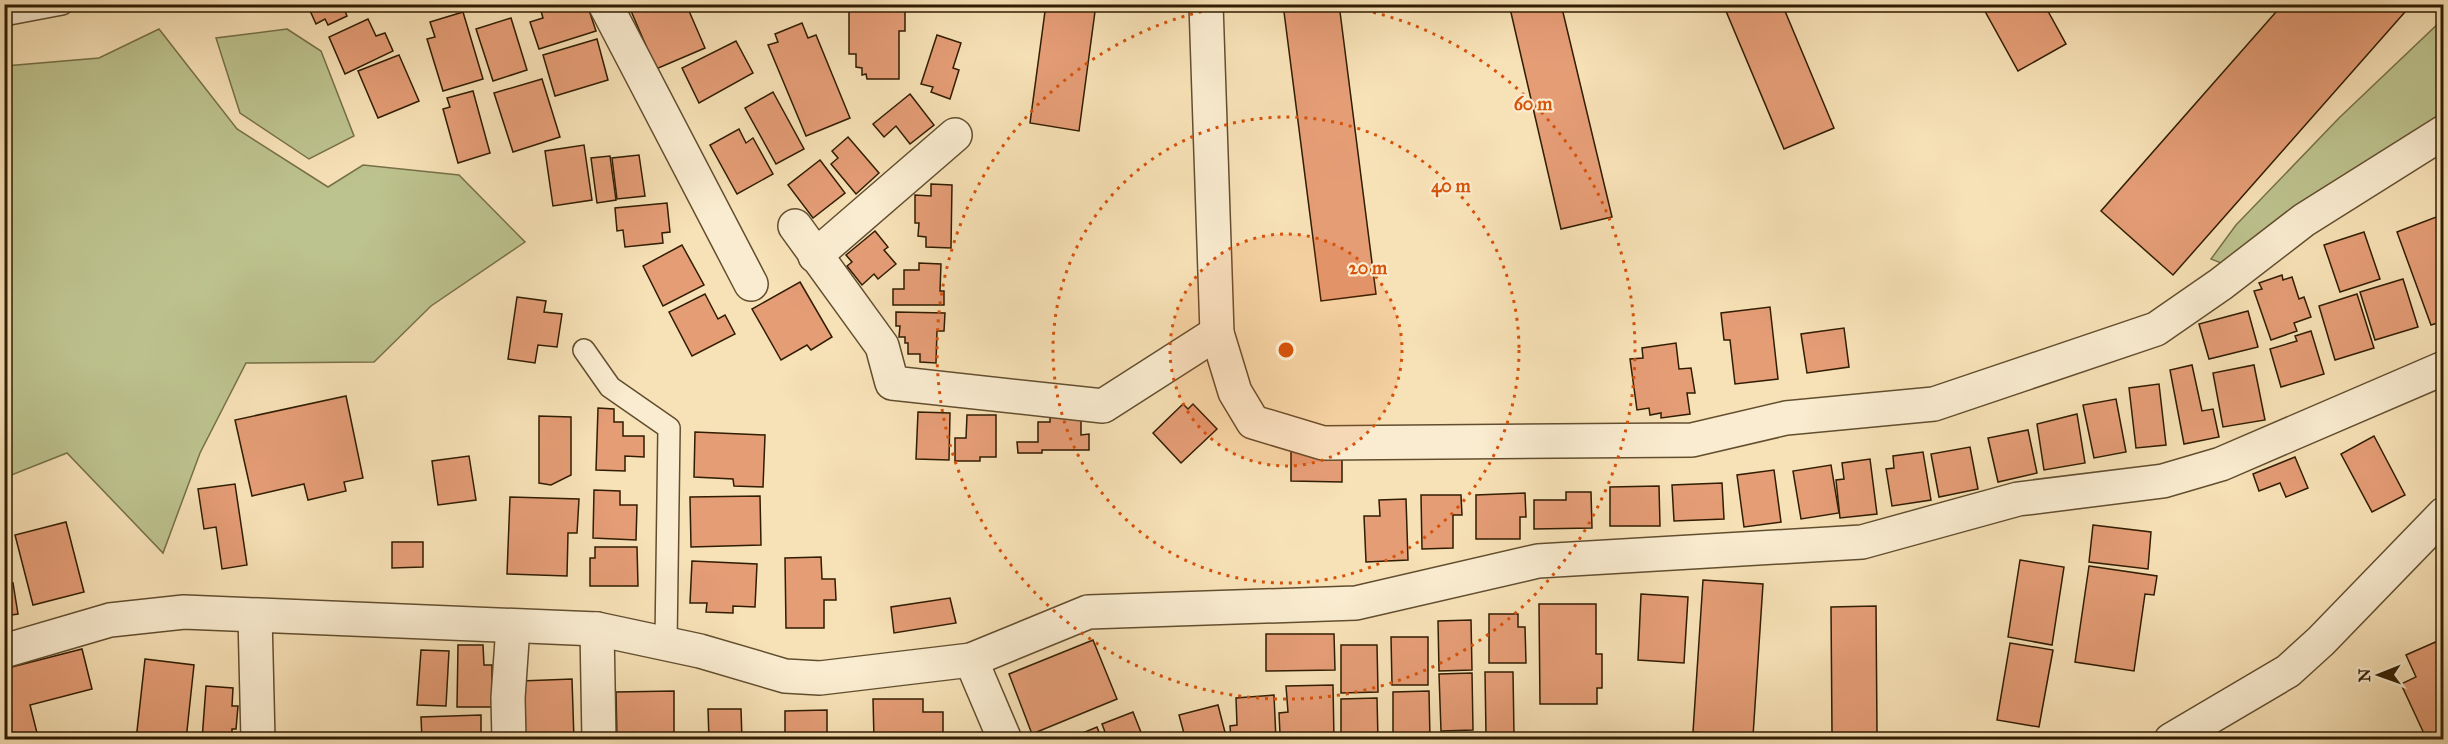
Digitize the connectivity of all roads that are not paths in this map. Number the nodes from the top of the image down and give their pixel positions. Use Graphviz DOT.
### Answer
graph roads {
  1 [pos="62,4"];
  2 [pos="605,4"];
  3 [pos="1206,4"];
  4 [pos="4,15"];
  5 [pos="2444,132"];
  6 [pos="955,135"];
  7 [pos="795,226"];
  8 [pos="815,256"];
  9 [pos="751,284"];
  10 [pos="1217,333"];
  11 [pos="584,350"];
  12 [pos="2444,368"];
  13 [pos="2444,514"];
  14 [pos="255,616"];
  15 [pos="513,626"];
  16 [pos="597,629"];
  17 [pos="666,643"];
  18 [pos="4,651"];
  19 [pos="971,660"];
  20 [pos="258,740"];
  21 [pos="509,740"];
  22 [pos="599,740"];
  23 [pos="1005,740"];
  24 [pos="2171,740"];
  1 -- 4 [label="lane"];
  2 -- 9 [label="street"];
  3 -- 10 [label="street"];
  5 -- 10 [label="street"];
  6 -- 8 [label="street"];
  7 -- 8 [label="street"];
  8 -- 10 [label="street"];
  11 -- 17 [label="lane"];
  12 -- 19 [label="street"];
  13 -- 24 [label="street"];
  14 -- 15 [label="street"];
  14 -- 18 [label="street"];
  14 -- 20 [label="street"];
  15 -- 16 [label="street"];
  15 -- 21 [label="street"];
  16 -- 17 [label="street"];
  16 -- 22 [label="street"];
  17 -- 19 [label="street"];
  19 -- 23 [label="street"];
}
